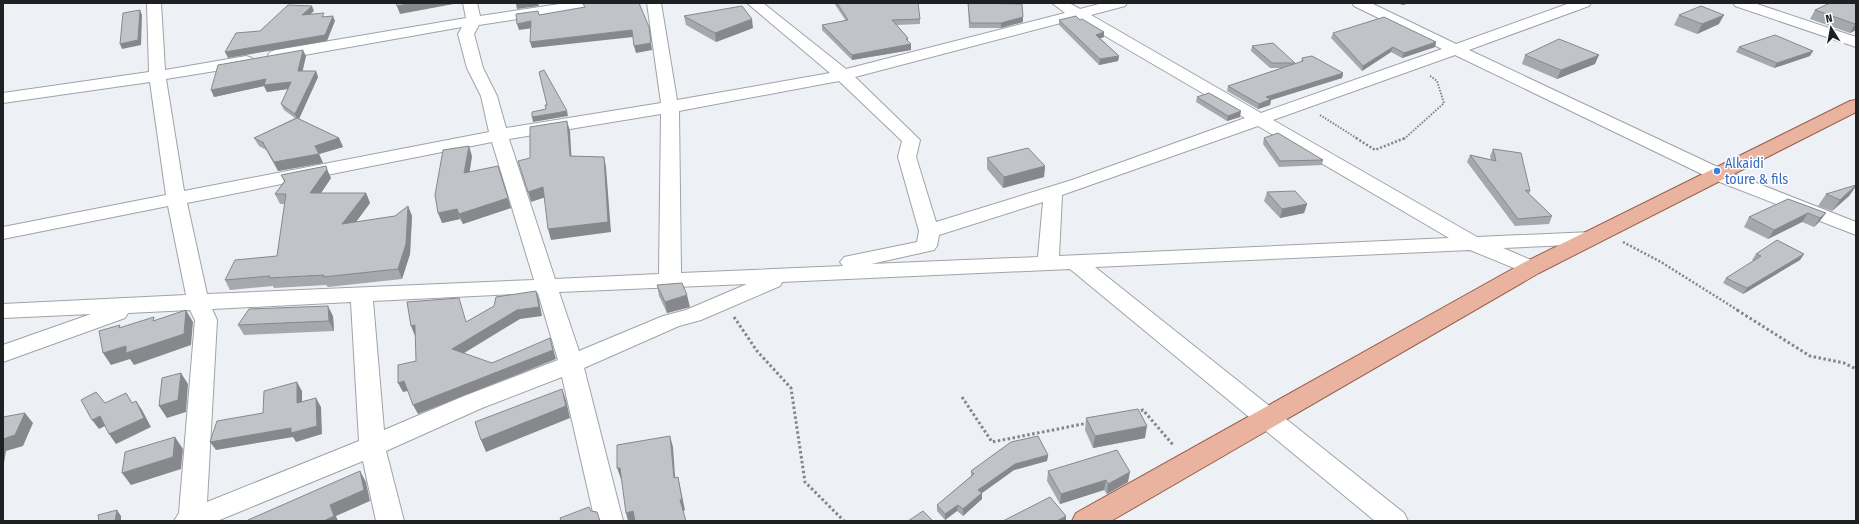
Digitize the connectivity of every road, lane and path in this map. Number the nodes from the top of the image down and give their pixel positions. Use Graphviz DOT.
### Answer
graph roads {
  1 [pos="154,3"];
  2 [pos="595,3"];
  3 [pos="654,3"];
  4 [pos="754,3"];
  5 [pos="1059,3"];
  6 [pos="1120,3"];
  7 [pos="1359,3"];
  8 [pos="1584,3"];
  9 [pos="1740,3"];
  10 [pos="472,12"];
  11 [pos="1077,14"];
  12 [pos="1856,42"];
  13 [pos="1456,49"];
  14 [pos="1415,64"];
  15 [pos="843,74"];
  16 [pos="156,76"];
  17 [pos="3,98"];
  18 [pos="1302,103"];
  19 [pos="1856,105"];
  20 [pos="670,107"];
  21 [pos="1257,119"];
  22 [pos="499,135"];
  23 [pos="1719,175"];
  24 [pos="1053,192"];
  25 [pos="176,199"];
  26 [pos="1856,229"];
  27 [pos="3,233"];
  28 [pos="1598,235"];
  29 [pos="928,239"];
  30 [pos="1472,243"];
  31 [pos="1075,262"];
  32 [pos="1048,263"];
  33 [pos="1531,268"];
  34 [pos="922,269"];
  35 [pos="786,275"];
  36 [pos="670,280"];
  37 [pos="547,286"];
  38 [pos="362,295"];
  39 [pos="724,301"];
  40 [pos="198,302"];
  41 [pos="137,305"];
  42 [pos="3,312"];
  43 [pos="3,354"];
  44 [pos="571,364"];
  45 [pos="1856,370"];
  46 [pos="962,398"];
  47 [pos="1128,414"];
  48 [pos="1266,418"];
  49 [pos="1090,422"];
  50 [pos="372,446"];
  51 [pos="1189,462"];
  52 [pos="191,520"];
  53 [pos="390,521"];
  54 [pos="609,521"];
  55 [pos="844,521"];
  56 [pos="1086,521"];
  57 [pos="1394,521"];
  1 -- 16 [label="street"];
  2 -- 10 [label="street"];
  3 -- 20 [label="street"];
  4 -- 15 [label="street"];
  5 -- 11 [label="street"];
  6 -- 11 [label="street"];
  7 -- 13 [label="street"];
  8 -- 13 [label="street"];
  9 -- 12 [label="street"];
  10 -- 16 [label="street"];
  10 -- 22 [label="street"];
  11 -- 15 [label="street"];
  11 -- 21 [label="street"];
  13 -- 14 [label="street"];
  13 -- 23 [label="street"];
  14 -- 18 [label="street"];
  14 -- 18 [label="path"];
  15 -- 20 [label="street"];
  15 -- 29 [label="street"];
  16 -- 17 [label="street"];
  16 -- 25 [label="street"];
  18 -- 21 [label="street"];
  19 -- 23 [label="main road"];
  20 -- 22 [label="street"];
  20 -- 36 [label="street"];
  21 -- 24 [label="street"];
  21 -- 30 [label="street"];
  22 -- 25 [label="street"];
  22 -- 37 [label="street"];
  23 -- 26 [label="street"];
  23 -- 28 [label="main road"];
  24 -- 29 [label="street"];
  24 -- 32 [label="street"];
  25 -- 27 [label="street"];
  25 -- 40 [label="street"];
  28 -- 30 [label="street"];
  28 -- 33 [label="main road"];
  28 -- 45 [label="path"];
  29 -- 34 [label="street"];
  29 -- 35 [label="street"];
  30 -- 31 [label="street"];
  30 -- 33 [label="street"];
  31 -- 32 [label="street"];
  31 -- 48 [label="street"];
  32 -- 34 [label="street"];
  33 -- 48 [label="main road"];
  34 -- 35 [label="street"];
  35 -- 36 [label="street"];
  35 -- 39 [label="street"];
  36 -- 37 [label="street"];
  37 -- 38 [label="street"];
  37 -- 44 [label="street"];
  38 -- 40 [label="street"];
  38 -- 50 [label="street"];
  39 -- 44 [label="street"];
  39 -- 55 [label="path"];
  40 -- 41 [label="street"];
  40 -- 52 [label="street"];
  41 -- 42 [label="street"];
  41 -- 43 [label="street"];
  44 -- 50 [label="street"];
  44 -- 54 [label="street"];
  46 -- 49 [label="path"];
  47 -- 51 [label="path"];
  48 -- 51 [label="main road"];
  48 -- 57 [label="street"];
  50 -- 52 [label="street"];
  50 -- 53 [label="street"];
  51 -- 56 [label="main road"];
}
